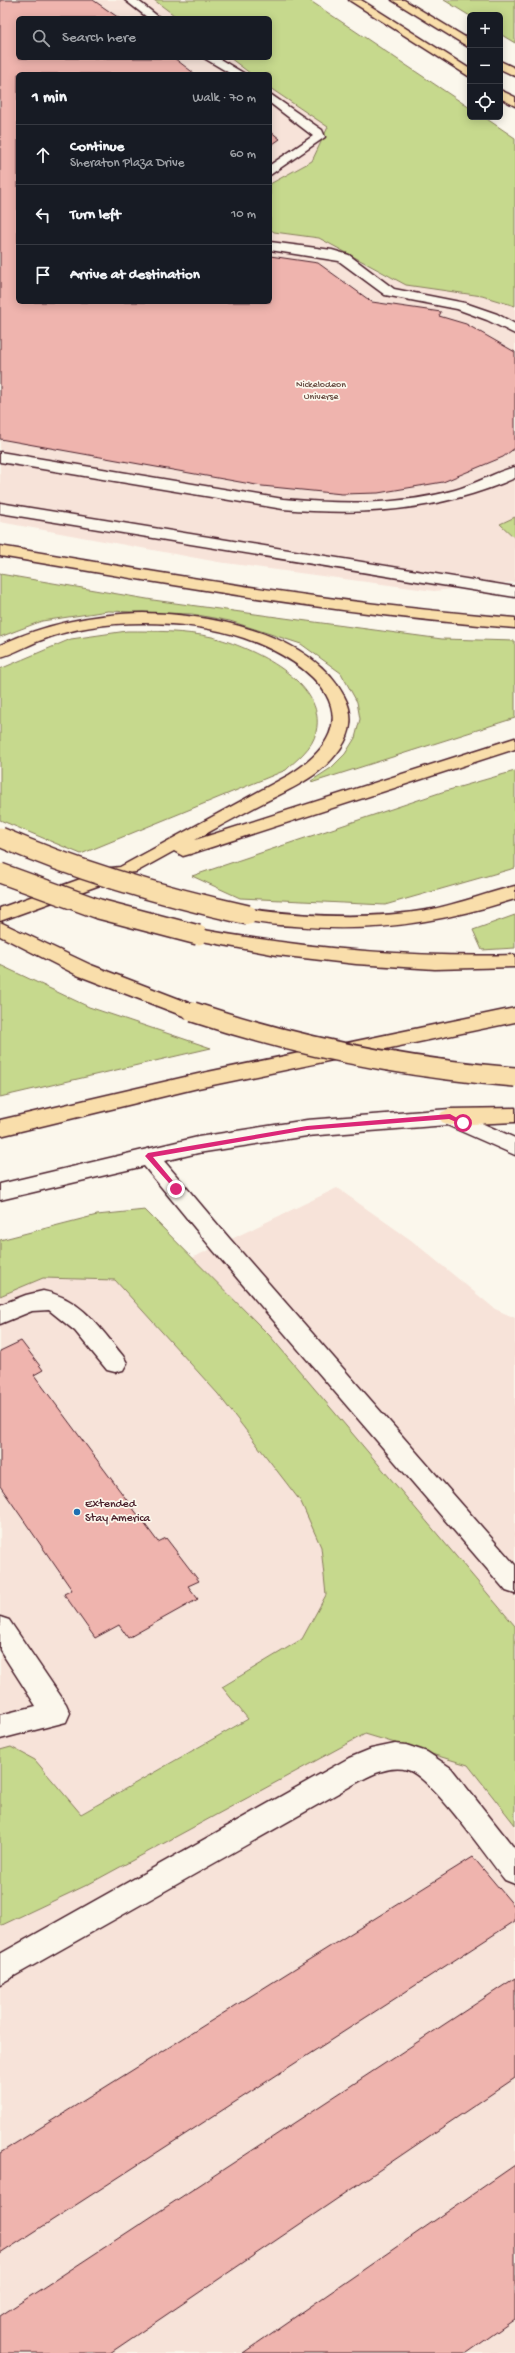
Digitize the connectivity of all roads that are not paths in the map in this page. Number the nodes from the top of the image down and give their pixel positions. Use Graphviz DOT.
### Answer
graph roads {
  1 [pos="130,0"];
  2 [pos="354,0"];
  3 [pos="397,0"];
  4 [pos="152,16"];
  5 [pos="467,43"];
  6 [pos="214,60"];
  7 [pos="503,66"];
  8 [pos="235,72"];
  9 [pos="467,72"];
  10 [pos="515,73"];
  11 [pos="503,95"];
  12 [pos="272,99"];
  13 [pos="515,102"];
  14 [pos="272,170"];
  15 [pos="272,246"];
  16 [pos="515,330"];
  17 [pos="0,456"];
  18 [pos="515,472"];
  19 [pos="0,508"];
  20 [pos="0,550"];
  21 [pos="515,592"];
  22 [pos="515,623"];
  23 [pos="0,652"];
  24 [pos="515,743"];
  25 [pos="0,837"];
  26 [pos="129,868"];
  27 [pos="0,873"];
  28 [pos="515,892"];
  29 [pos="0,915"];
  30 [pos="0,928"];
  31 [pos="515,962"];
  32 [pos="515,1015"];
  33 [pos="515,1077"];
  34 [pos="515,1115"];
  35 [pos="450,1116"];
  36 [pos="0,1128"];
  37 [pos="515,1147"];
  38 [pos="148,1156"];
  39 [pos="0,1192"];
  40 [pos="0,1315"];
  41 [pos="115,1364"];
  42 [pos="515,1583"];
  43 [pos="0,1628"];
  44 [pos="0,1727"];
  45 [pos="515,1871"];
  46 [pos="0,1970"];
  1 -- 4 [label="street"];
  2 -- 9 [label="highway"];
  3 -- 5 [label="highway"];
  6 -- 8 [label="street"];
  7 -- 10 [label="highway"];
  11 -- 13 [label="highway"];
  12 -- 14 [label="street"];
  15 -- 16 [label="street"];
  17 -- 18 [label="street"];
  19 -- 21 [label="street"];
  20 -- 22 [label="highway"];
  23 -- 26 [label="highway"];
  24 -- 26 [label="highway"];
  25 -- 28 [label="highway, bridge"];
  26 -- 29 [label="highway"];
  27 -- 31 [label="highway, bridge"];
  30 -- 33 [label="highway, bridge"];
  32 -- 36 [label="highway"];
  34 -- 35 [label="highway"];
  35 -- 37 [label="street"];
  35 -- 38 [label="street"];
  38 -- 39 [label="street"];
  38 -- 42 [label="street"];
  40 -- 41 [label="street"];
  43 -- 44 [label="street"];
  45 -- 46 [label="street"];
}
